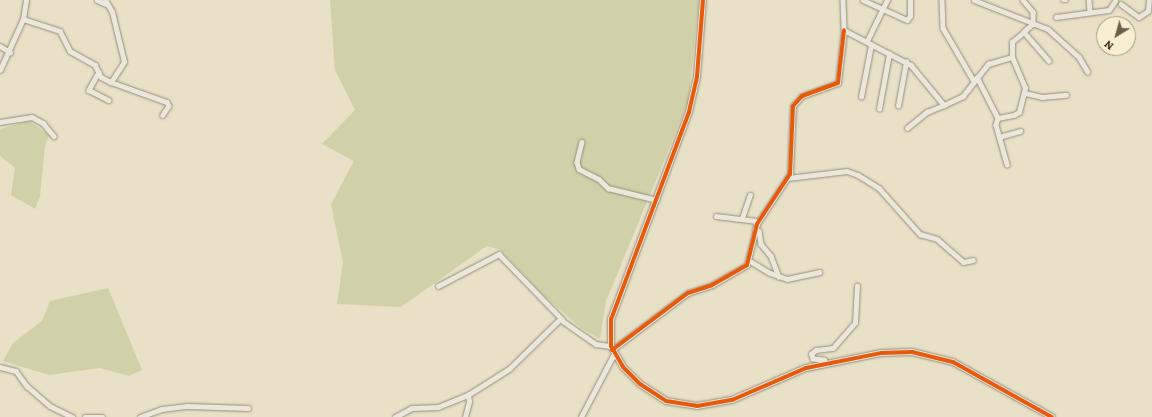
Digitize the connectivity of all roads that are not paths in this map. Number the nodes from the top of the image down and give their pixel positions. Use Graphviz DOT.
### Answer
graph roads {
  1 [pos="26,0"];
  2 [pos="97,0"];
  3 [pos="105,0"];
  4 [pos="703,0"];
  5 [pos="843,0"];
  6 [pos="863,0"];
  7 [pos="886,0"];
  8 [pos="910,0"];
  9 [pos="942,0"];
  10 [pos="974,0"];
  11 [pos="1023,0"];
  12 [pos="1089,0"];
  13 [pos="1150,0"];
  14 [pos="1114,1"];
  15 [pos="1123,2"];
  16 [pos="108,5"];
  17 [pos="882,9"];
  18 [pos="1090,11"];
  19 [pos="1056,17"];
  20 [pos="22,19"];
  21 [pos="1033,24"];
  22 [pos="844,30"];
  23 [pos="1024,32"];
  24 [pos="867,41"];
  25 [pos="871,45"];
  26 [pos="0,46"];
  27 [pos="10,52"];
  28 [pos="889,54"];
  29 [pos="1012,57"];
  30 [pos="1049,61"];
  31 [pos="906,62"];
  32 [pos="0,69"];
  33 [pos="98,72"];
  34 [pos="1088,72"];
  35 [pos="975,79"];
  36 [pos="111,82"];
  37 [pos="1025,93"];
  38 [pos="1066,95"];
  39 [pos="861,97"];
  40 [pos="109,100"];
  41 [pos="944,105"];
  42 [pos="898,106"];
  43 [pos="879,109"];
  44 [pos="163,115"];
  45 [pos="998,118"];
  46 [pos="0,122"];
  47 [pos="906,128"];
  48 [pos="1020,130"];
  49 [pos="54,136"];
  50 [pos="999,136"];
  51 [pos="582,142"];
  52 [pos="1007,164"];
  53 [pos="788,178"];
  54 [pos="750,195"];
  55 [pos="657,200"];
  56 [pos="716,216"];
  57 [pos="742,218"];
  58 [pos="756,227"];
  59 [pos="973,260"];
  60 [pos="750,261"];
  61 [pos="819,272"];
  62 [pos="779,277"];
  63 [pos="438,286"];
  64 [pos="857,286"];
  65 [pos="562,319"];
  66 [pos="612,350"];
  67 [pos="826,364"];
  68 [pos="0,366"];
  69 [pos="468,395"];
  70 [pos="248,408"];
  71 [pos="74,417"];
  72 [pos="85,417"];
  73 [pos="103,417"];
  74 [pos="140,417"];
  75 [pos="395,417"];
  76 [pos="465,417"];
  77 [pos="581,417"];
  78 [pos="1052,417"];
  1 -- 20 [label="street"];
  2 -- 16 [label="street"];
  3 -- 16 [label="street"];
  4 -- 55 [label="street"];
  5 -- 22 [label="street"];
  6 -- 17 [label="street"];
  7 -- 17 [label="street"];
  8 -- 17 [label="street"];
  9 -- 35 [label="street"];
  10 -- 21 [label="street"];
  11 -- 21 [label="street"];
  12 -- 18 [label="street"];
  13 -- 15 [label="street"];
  14 -- 15 [label="street"];
  14 -- 18 [label="street"];
  16 -- 36 [label="street"];
  17 -- 24 [label="street"];
  18 -- 19 [label="street"];
  20 -- 27 [label="street"];
  20 -- 33 [label="street"];
  21 -- 23 [label="street"];
  21 -- 34 [label="street"];
  22 -- 24 [label="street"];
  22 -- 53 [label="street"];
  23 -- 29 [label="street"];
  23 -- 30 [label="street"];
  24 -- 25 [label="street"];
  25 -- 28 [label="street"];
  25 -- 39 [label="street"];
  26 -- 27 [label="street"];
  27 -- 32 [label="street"];
  28 -- 31 [label="street"];
  28 -- 43 [label="street"];
  29 -- 35 [label="street"];
  29 -- 37 [label="street"];
  31 -- 41 [label="street"];
  31 -- 42 [label="street"];
  33 -- 36 [label="street"];
  33 -- 40 [label="street"];
  35 -- 41 [label="street"];
  35 -- 45 [label="street"];
  36 -- 44 [label="street"];
  37 -- 38 [label="street"];
  37 -- 45 [label="street"];
  41 -- 47 [label="street"];
  45 -- 50 [label="street"];
  46 -- 49 [label="street"];
  48 -- 50 [label="street"];
  50 -- 52 [label="street"];
  51 -- 55 [label="street"];
  53 -- 58 [label="street"];
  53 -- 59 [label="street"];
  54 -- 57 [label="street"];
  55 -- 66 [label="street"];
  56 -- 57 [label="street"];
  57 -- 58 [label="street"];
  58 -- 60 [label="street"];
  58 -- 62 [label="street"];
  60 -- 62 [label="street"];
  60 -- 66 [label="street"];
  61 -- 62 [label="street"];
  63 -- 65 [label="street"];
  64 -- 67 [label="street"];
  65 -- 66 [label="street"];
  65 -- 69 [label="street"];
  66 -- 67 [label="street"];
  66 -- 77 [label="street"];
  67 -- 78 [label="street"];
  68 -- 71 [label="street"];
  69 -- 75 [label="street"];
  69 -- 76 [label="street"];
  70 -- 74 [label="street"];
  72 -- 73 [label="street"];
}
